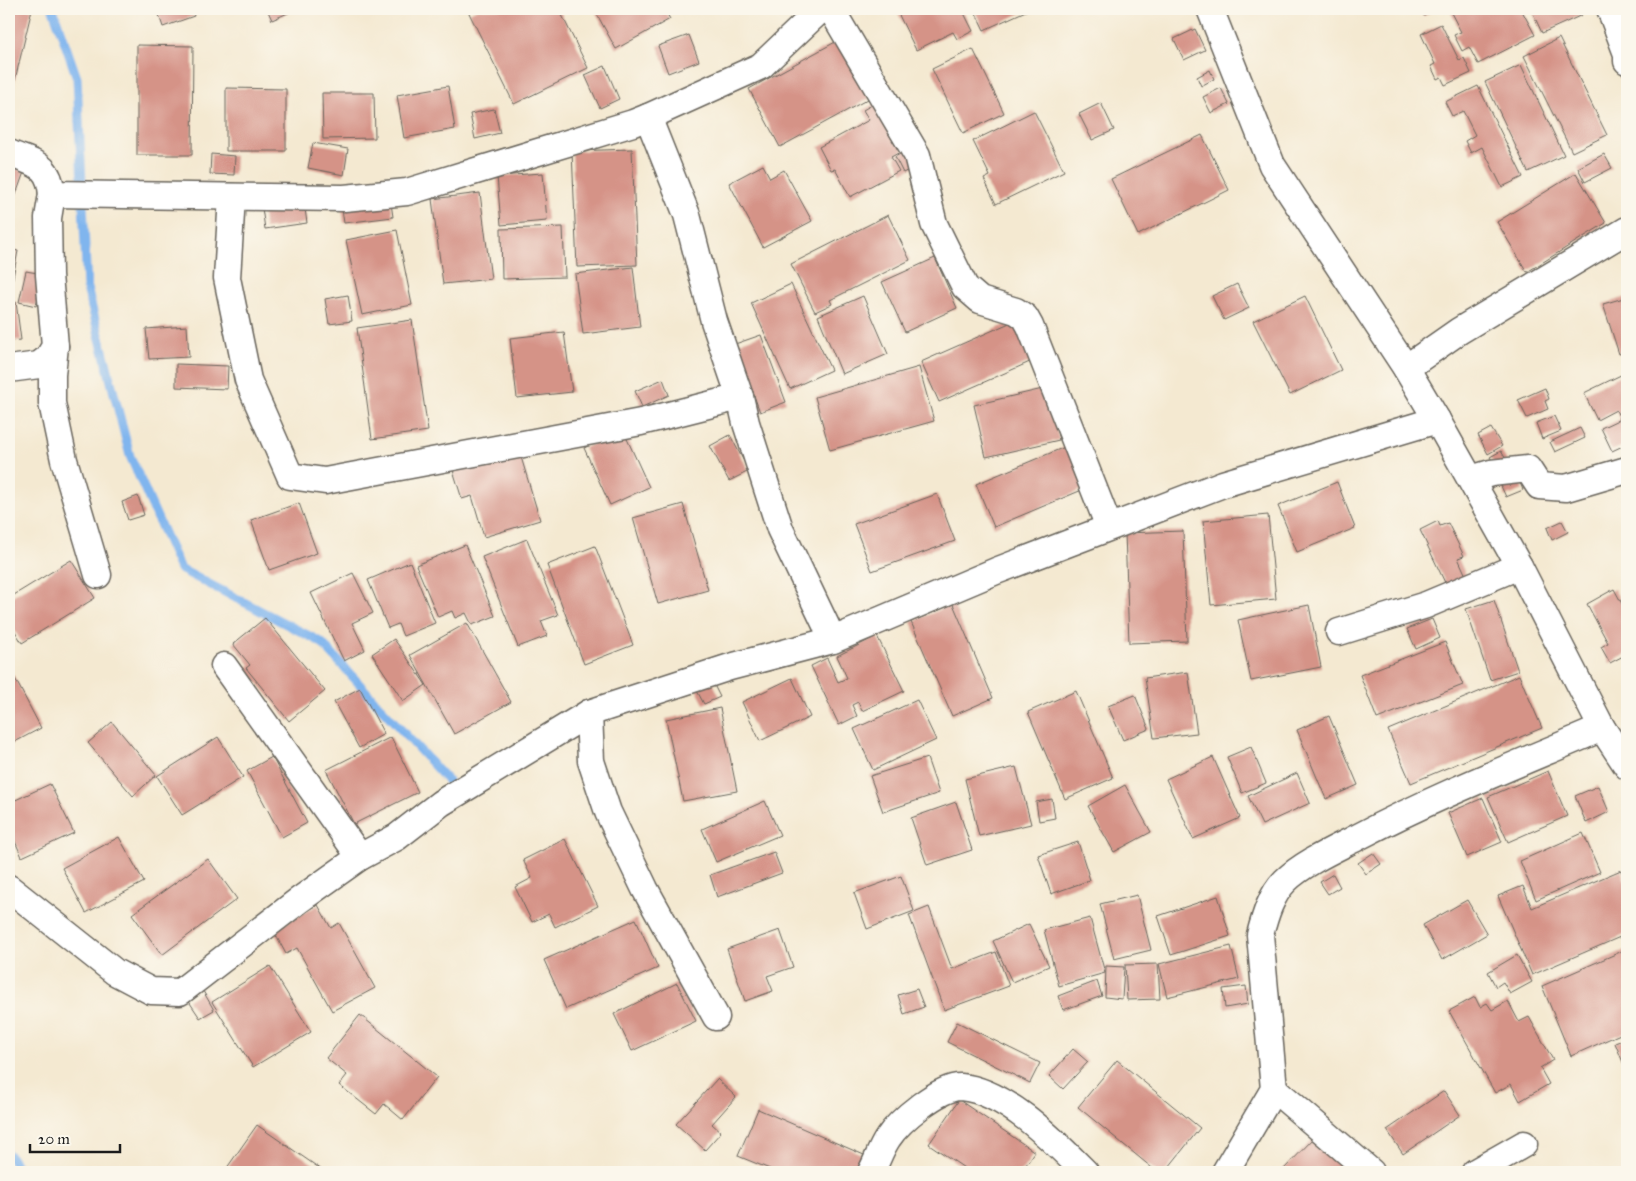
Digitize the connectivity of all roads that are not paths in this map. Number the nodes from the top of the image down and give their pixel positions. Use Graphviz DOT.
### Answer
graph roads {
  1 [pos="821,9"];
  2 [pos="831,9"];
  3 [pos="1210,9"];
  4 [pos="1610,9"];
  5 [pos="1627,54"];
  6 [pos="1627,61"];
  7 [pos="648,117"];
  8 [pos="9,153"];
  9 [pos="72,194"];
  10 [pos="232,197"];
  11 [pos="1627,230"];
  12 [pos="55,346"];
  13 [pos="1406,368"];
  14 [pos="9,369"];
  15 [pos="740,397"];
  16 [pos="1437,420"];
  17 [pos="1627,470"];
  18 [pos="1471,479"];
  19 [pos="1110,528"];
  20 [pos="1519,566"];
  21 [pos="98,575"];
  22 [pos="1339,632"];
  23 [pos="833,640"];
  24 [pos="224,666"];
  25 [pos="589,713"];
  26 [pos="1602,728"];
  27 [pos="1627,766"];
  28 [pos="360,857"];
  29 [pos="9,888"];
  30 [pos="716,1018"];
  31 [pos="1274,1089"];
  32 [pos="1524,1144"];
  33 [pos="871,1172"];
  34 [pos="1085,1172"];
  35 [pos="1225,1172"];
  36 [pos="1370,1172"];
  37 [pos="1475,1172"];
  1 -- 7 [label="street"];
  2 -- 19 [label="street"];
  3 -- 13 [label="street"];
  4 -- 5 [label="street"];
  5 -- 6 [label="street"];
  7 -- 10 [label="street"];
  7 -- 15 [label="street"];
  8 -- 9 [label="street"];
  9 -- 10 [label="street"];
  9 -- 12 [label="street"];
  10 -- 15 [label="street"];
  11 -- 13 [label="street"];
  12 -- 14 [label="street"];
  12 -- 21 [label="street"];
  13 -- 16 [label="street"];
  15 -- 23 [label="street"];
  16 -- 18 [label="street"];
  16 -- 19 [label="street"];
  17 -- 18 [label="street"];
  18 -- 20 [label="street"];
  19 -- 23 [label="street"];
  20 -- 22 [label="street"];
  20 -- 26 [label="street"];
  23 -- 25 [label="street"];
  24 -- 28 [label="street"];
  25 -- 28 [label="street"];
  25 -- 30 [label="street"];
  26 -- 27 [label="street"];
  26 -- 31 [label="street"];
  28 -- 29 [label="street"];
  31 -- 35 [label="street"];
  31 -- 36 [label="street"];
  32 -- 37 [label="street"];
  33 -- 34 [label="street"];
}
